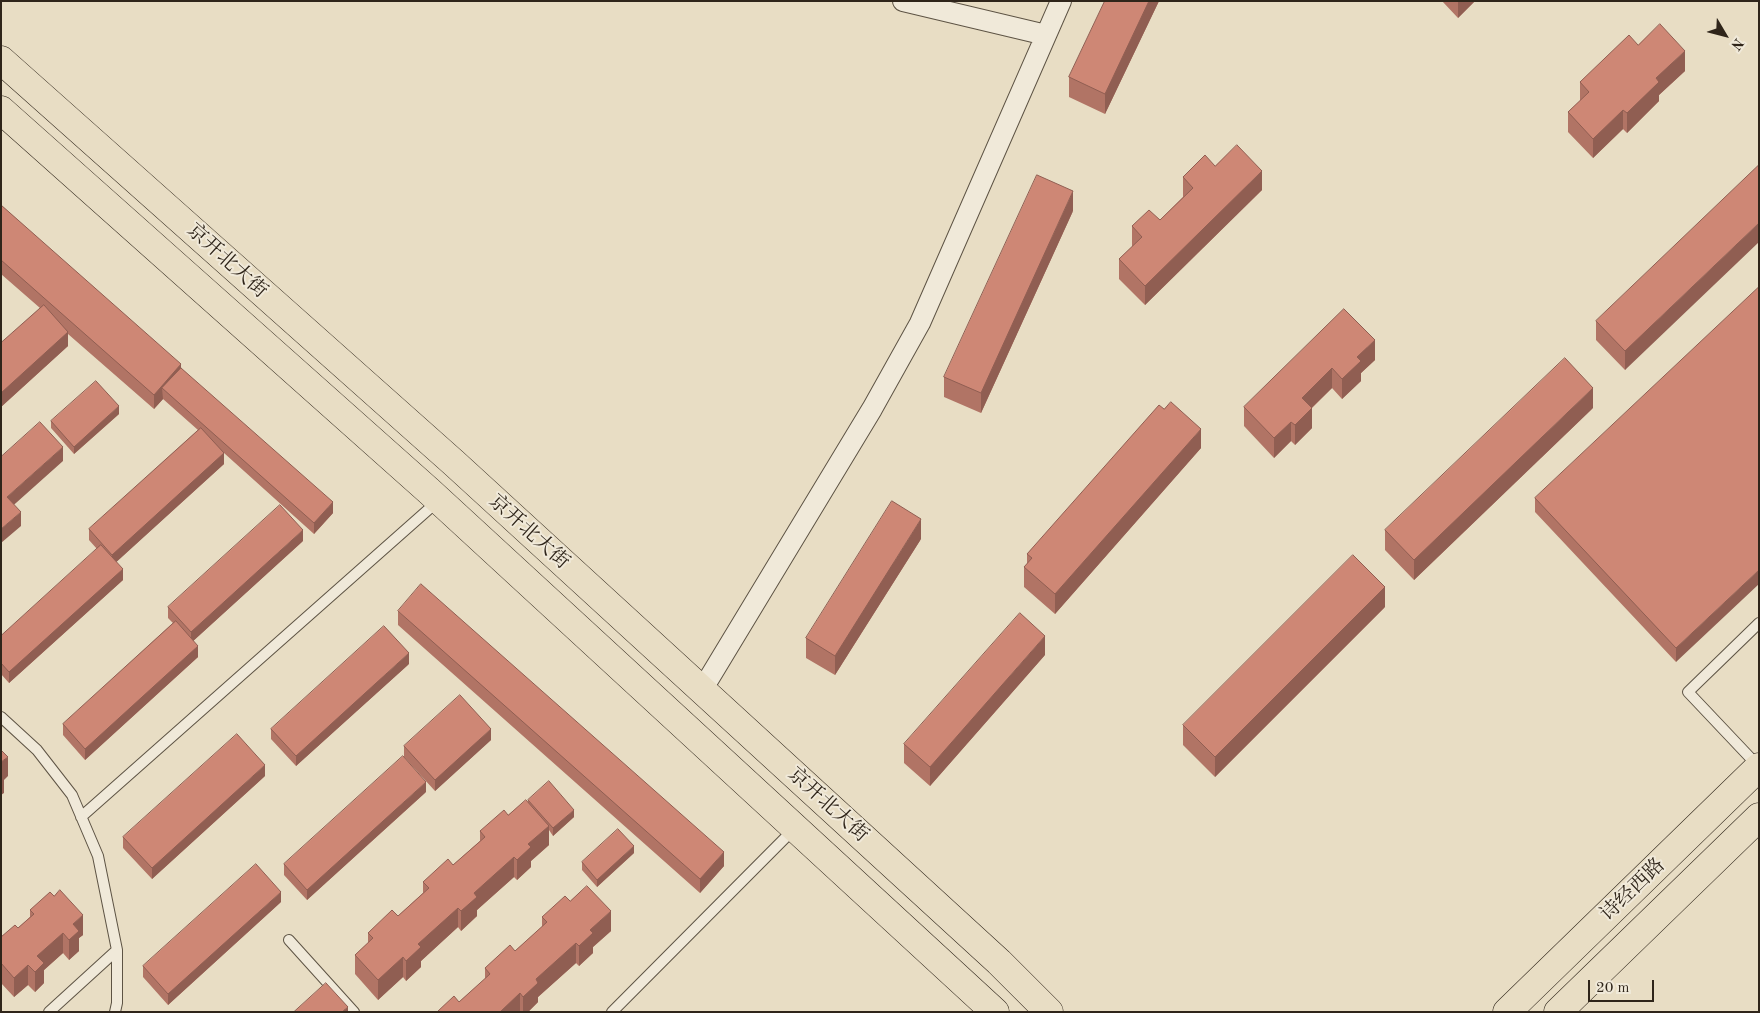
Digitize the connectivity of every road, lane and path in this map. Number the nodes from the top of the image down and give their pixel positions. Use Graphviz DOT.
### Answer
graph roads {
  1 [pos="903,1"];
  2 [pos="1061,1"];
  3 [pos="1046,35"];
  4 [pos="1,60"];
  5 [pos="1,110"];
  6 [pos="438,500"];
  7 [pos="1759,623"];
  8 [pos="702,690"];
  9 [pos="1,717"];
  10 [pos="1759,767"];
  11 [pos="81,817"];
  12 [pos="1759,817"];
  13 [pos="796,827"];
  14 [pos="289,940"];
  15 [pos="118,950"];
  16 [pos="49,1012"];
  17 [pos="115,1012"];
  18 [pos="354,1012"];
  19 [pos="612,1012"];
  20 [pos="996,1012"];
  21 [pos="1048,1012"];
  22 [pos="1507,1012"];
  23 [pos="1558,1012"];
  1 -- 3 [label="street"];
  2 -- 3 [label="street"];
  3 -- 8 [label="street"];
  4 -- 8 [label="main road, 京开北大街"];
  5 -- 6 [label="main road, 京开北大街"];
  6 -- 11 [label="lane"];
  6 -- 13 [label="main road, 京开北大街"];
  7 -- 10 [label="lane"];
  8 -- 21 [label="main road, 京开北大街"];
  9 -- 11 [label="lane"];
  10 -- 22 [label="main road, 诗经西路"];
  11 -- 15 [label="lane"];
  12 -- 23 [label="main road, 诗经西路"];
  13 -- 19 [label="lane"];
  13 -- 20 [label="main road, 京开北大街"];
  14 -- 18 [label="lane"];
  15 -- 16 [label="lane"];
  15 -- 17 [label="lane"];
}
